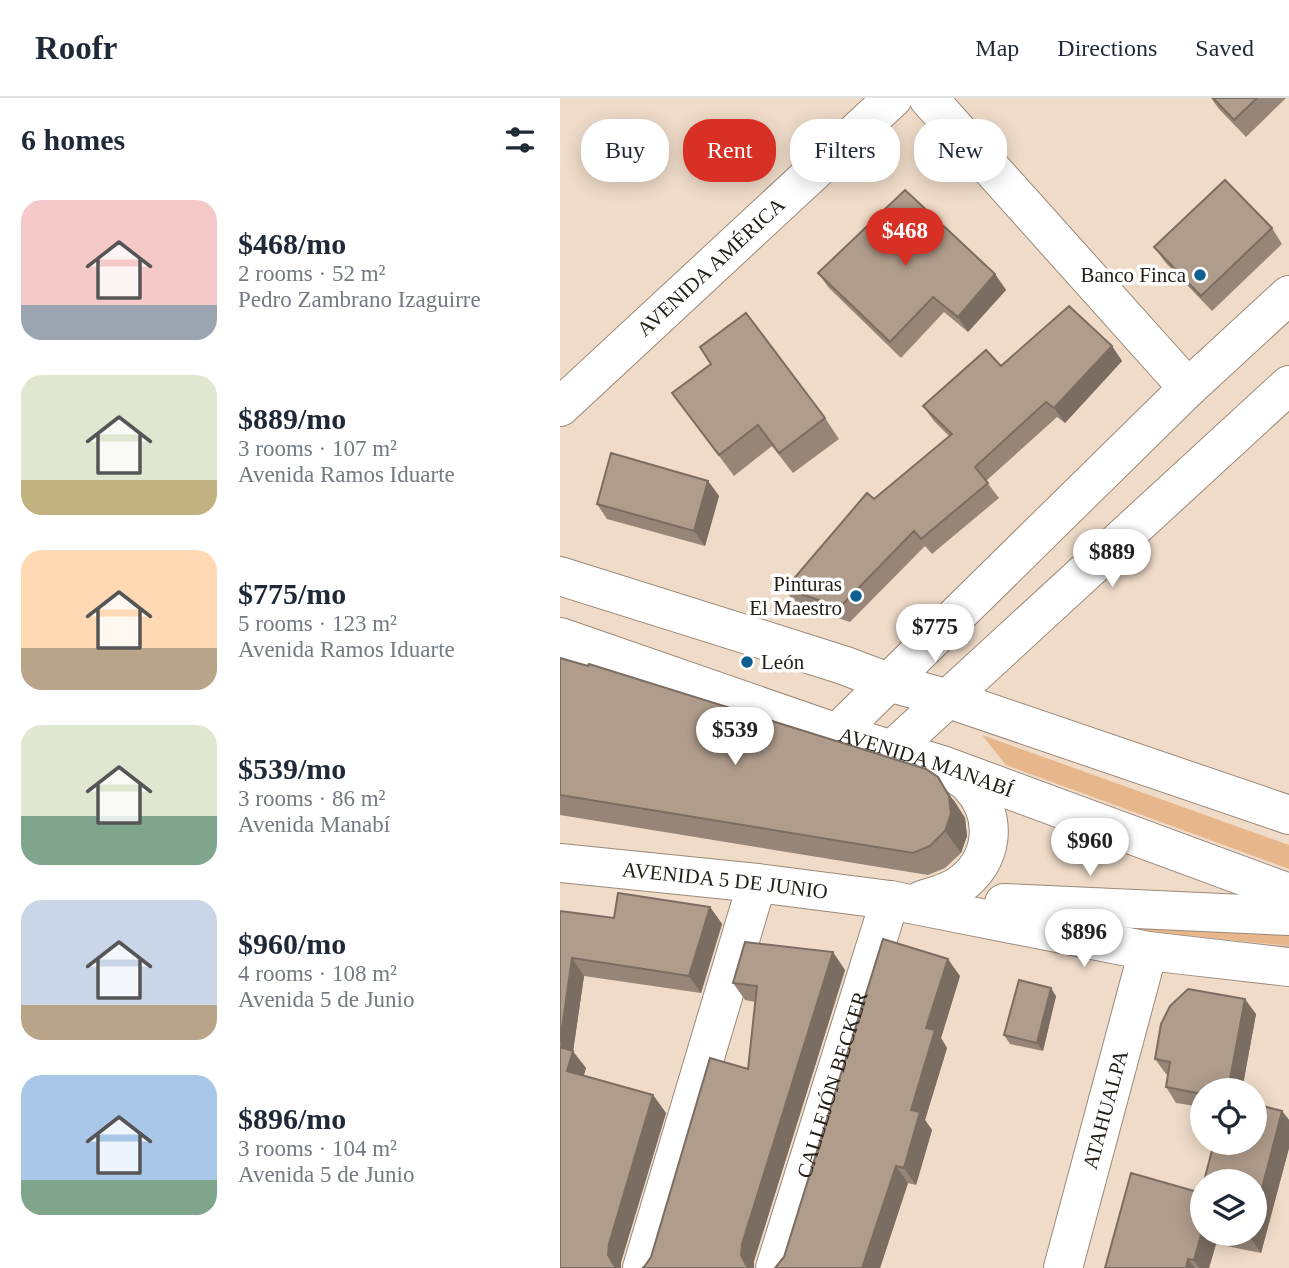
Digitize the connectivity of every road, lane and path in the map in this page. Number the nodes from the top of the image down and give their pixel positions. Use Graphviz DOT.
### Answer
graph roads {
  1 [pos="893,98"];
  2 [pos="928,98"];
  3 [pos="1289,295"];
  4 [pos="1289,385"];
  5 [pos="1188,388"];
  6 [pos="560,407"];
  7 [pos="560,576"];
  8 [pos="560,637"];
  9 [pos="888,682"];
  10 [pos="949,699"];
  11 [pos="837,733"];
  12 [pos="894,749"];
  13 [pos="945,766"];
  14 [pos="1289,815"];
  15 [pos="560,863"];
  16 [pos="757,883"];
  17 [pos="1289,893"];
  18 [pos="906,900"];
  19 [pos="1289,916"];
  20 [pos="1148,951"];
  21 [pos="1289,967"];
  22 [pos="642,1268"];
  23 [pos="775,1268"];
  24 [pos="1063,1268"];
  1 -- 6 [label="street, AVENIDA AMÉRICA"];
  2 -- 5 [label="street"];
  3 -- 5 [label="street"];
  4 -- 10 [label="street"];
  5 -- 9 [label="street"];
  7 -- 9 [label="street"];
  8 -- 11 [label="street, AVENIDA MANABÍ"];
  9 -- 10 [label="street"];
  9 -- 11 [label="street"];
  10 -- 12 [label="street"];
  10 -- 14 [label="street"];
  11 -- 12 [label="street, AVENIDA MANABÍ"];
  12 -- 13 [label="street, AVENIDA MANABÍ"];
  13 -- 17 [label="street, AVENIDA MANABÍ"];
  13 -- 18 [label="street"];
  15 -- 16 [label="street, AVENIDA 5 DE JUNIO"];
  16 -- 18 [label="street, AVENIDA 5 DE JUNIO"];
  16 -- 22 [label="street"];
  18 -- 19 [label="street, AVENIDA 5 DE JUNIO"];
  18 -- 20 [label="street, AVENIDA 5 DE JUNIO"];
  18 -- 23 [label="street, CALLEJÓN BECKER"];
  20 -- 21 [label="street, AVENIDA 5 DE JUNIO"];
  20 -- 24 [label="street, ATAHUALPA"];
}
